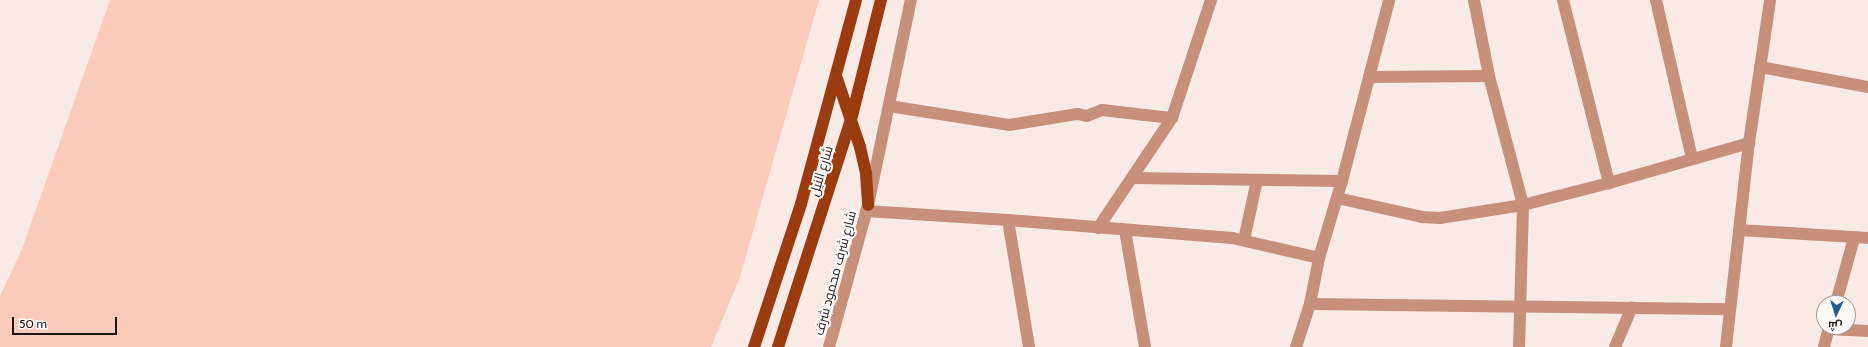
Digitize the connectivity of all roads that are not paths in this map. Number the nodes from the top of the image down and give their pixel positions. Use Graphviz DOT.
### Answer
graph roads {
  1 [pos="856,0"];
  2 [pos="881,0"];
  3 [pos="911,0"];
  4 [pos="1211,0"];
  5 [pos="1389,0"];
  6 [pos="1474,0"];
  7 [pos="1563,0"];
  8 [pos="1656,0"];
  9 [pos="1770,0"];
  10 [pos="1760,67"];
  11 [pos="836,76"];
  12 [pos="1489,76"];
  13 [pos="1369,77"];
  14 [pos="1868,87"];
  15 [pos="889,106"];
  16 [pos="1172,118"];
  17 [pos="851,120"];
  18 [pos="1749,143"];
  19 [pos="1692,159"];
  20 [pos="1132,178"];
  21 [pos="1257,180"];
  22 [pos="1342,181"];
  23 [pos="1609,183"];
  24 [pos="1337,198"];
  25 [pos="1522,205"];
  26 [pos="867,208"];
  27 [pos="1008,220"];
  28 [pos="1098,228"];
  29 [pos="1125,230"];
  30 [pos="1739,230"];
  31 [pos="1854,238"];
  32 [pos="1868,238"];
  33 [pos="1244,240"];
  34 [pos="1319,258"];
  35 [pos="1838,295"];
  36 [pos="1310,304"];
  37 [pos="1521,307"];
  38 [pos="1632,307"];
  39 [pos="1730,309"];
  40 [pos="1856,331"];
  41 [pos="1868,332"];
  42 [pos="1827,335"];
  43 [pos="754,347"];
  44 [pos="778,347"];
  45 [pos="829,347"];
  46 [pos="1028,347"];
  47 [pos="1145,347"];
  48 [pos="1296,347"];
  49 [pos="1519,347"];
  50 [pos="1615,347"];
  51 [pos="1726,347"];
  52 [pos="1824,347"];
  1 -- 11 [label="main road, شارع النيل"];
  2 -- 17 [label="main road, شارع النيل"];
  3 -- 15 [label="street, شارع شرف محمود شرف"];
  4 -- 16 [label="street"];
  5 -- 13 [label="street"];
  6 -- 12 [label="street"];
  7 -- 23 [label="street"];
  8 -- 19 [label="street"];
  9 -- 10 [label="street"];
  10 -- 14 [label="street"];
  10 -- 18 [label="street"];
  11 -- 17 [label="main road"];
  11 -- 43 [label="main road, شارع النيل"];
  12 -- 13 [label="street"];
  12 -- 25 [label="street"];
  13 -- 22 [label="street"];
  15 -- 16 [label="street"];
  15 -- 26 [label="street, شارع شرف محمود شرف"];
  16 -- 20 [label="street"];
  17 -- 26 [label="main road"];
  17 -- 44 [label="main road, شارع النيل"];
  18 -- 19 [label="street"];
  18 -- 30 [label="street"];
  19 -- 23 [label="street"];
  20 -- 21 [label="street"];
  20 -- 28 [label="street"];
  21 -- 22 [label="street"];
  21 -- 33 [label="street"];
  22 -- 24 [label="street"];
  23 -- 25 [label="street"];
  24 -- 25 [label="street"];
  24 -- 34 [label="street"];
  25 -- 37 [label="street"];
  26 -- 27 [label="street"];
  26 -- 45 [label="street, شارع شرف محمود شرف"];
  27 -- 28 [label="street"];
  27 -- 46 [label="street"];
  28 -- 29 [label="street"];
  29 -- 33 [label="street"];
  29 -- 47 [label="street"];
  30 -- 31 [label="street"];
  30 -- 39 [label="street"];
  31 -- 32 [label="street"];
  31 -- 35 [label="street"];
  33 -- 34 [label="street"];
  34 -- 36 [label="street"];
  36 -- 37 [label="street"];
  36 -- 48 [label="street"];
  37 -- 38 [label="street"];
  37 -- 49 [label="street"];
  38 -- 39 [label="street"];
  38 -- 50 [label="street"];
  39 -- 51 [label="street"];
  40 -- 41 [label="street"];
  42 -- 52 [label="street"];
}
